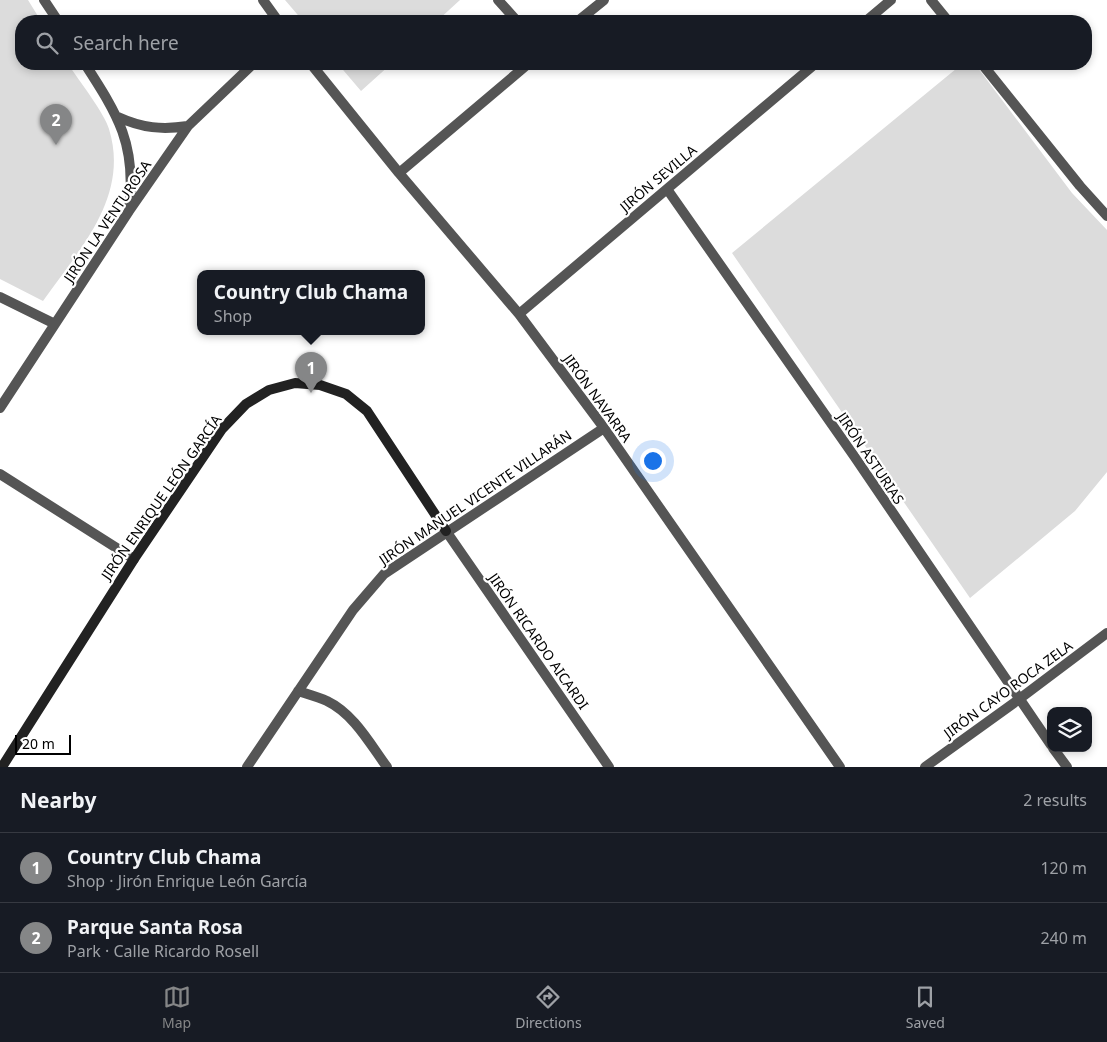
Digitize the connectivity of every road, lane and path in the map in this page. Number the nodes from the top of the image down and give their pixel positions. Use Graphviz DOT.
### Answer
graph roads {
  1 [pos="44,0"];
  2 [pos="263,0"];
  3 [pos="498,0"];
  4 [pos="604,0"];
  5 [pos="891,0"];
  6 [pos="931,0"];
  7 [pos="54,15"];
  8 [pos="274,15"];
  9 [pos="512,15"];
  10 [pos="585,15"];
  11 [pos="873,15"];
  12 [pos="943,15"];
  13 [pos="89,70"];
  14 [pos="247,70"];
  15 [pos="316,70"];
  16 [pos="521,70"];
  17 [pos="808,70"];
  18 [pos="987,70"];
  19 [pos="118,117"];
  20 [pos="188,126"];
  21 [pos="399,174"];
  22 [pos="666,189"];
  23 [pos="129,211"];
  24 [pos="1107,216"];
  25 [pos="0,297"];
  26 [pos="519,314"];
  27 [pos="55,324"];
  28 [pos="0,408"];
  29 [pos="604,428"];
  30 [pos="0,474"];
  31 [pos="446,531"];
  32 [pos="134,559"];
  33 [pos="1107,633"];
  34 [pos="298,691"];
  35 [pos="1018,700"];
  36 [pos="1047,740"];
  37 [pos="1056,752"];
  38 [pos="2,767"];
  39 [pos="247,767"];
  40 [pos="387,767"];
  41 [pos="609,767"];
  42 [pos="840,767"];
  43 [pos="925,767"];
  44 [pos="1067,767"];
  1 -- 7 [label="street"];
  2 -- 8 [label="street"];
  3 -- 9 [label="street"];
  4 -- 10 [label="street"];
  5 -- 11 [label="street"];
  6 -- 12 [label="street"];
  13 -- 19 [label="street"];
  14 -- 20 [label="street, JIRÓN LA VENTUROSA"];
  15 -- 21 [label="street, JIRÓN NAVARRA"];
  16 -- 21 [label="street"];
  17 -- 22 [label="street, JIRÓN SEVILLA"];
  18 -- 24 [label="street"];
  19 -- 20 [label="street"];
  19 -- 23 [label="street"];
  20 -- 23 [label="street, JIRÓN LA VENTUROSA"];
  21 -- 26 [label="street, JIRÓN NAVARRA"];
  22 -- 26 [label="street, JIRÓN SEVILLA"];
  22 -- 35 [label="street, JIRÓN ASTURIAS"];
  23 -- 27 [label="street, JIRÓN LA VENTUROSA"];
  25 -- 27 [label="street"];
  26 -- 29 [label="street, JIRÓN NAVARRA"];
  27 -- 28 [label="street, JIRÓN LA VENTUROSA"];
  29 -- 31 [label="street, JIRÓN MANUEL VICENTE VILLARÁN"];
  29 -- 42 [label="street, JIRÓN NAVARRA"];
  30 -- 32 [label="street"];
  31 -- 32 [label="street, JIRÓN ENRIQUE LEÓN GARCÍA"];
  31 -- 34 [label="street, JIRÓN MANUEL VICENTE VILLARÁN"];
  31 -- 41 [label="street, JIRÓN RICARDO AICARDI"];
  32 -- 38 [label="street, JIRÓN ENRIQUE LEÓN GARCÍA"];
  33 -- 35 [label="street, JIRÓN CAYO ROCA ZELA"];
  34 -- 39 [label="street, JIRÓN MANUEL VICENTE VILLARÁN"];
  34 -- 40 [label="street"];
  35 -- 36 [label="street, JIRÓN ASTURIAS"];
  35 -- 43 [label="street, JIRÓN CAYO ROCA ZELA"];
  37 -- 44 [label="street"];
}
